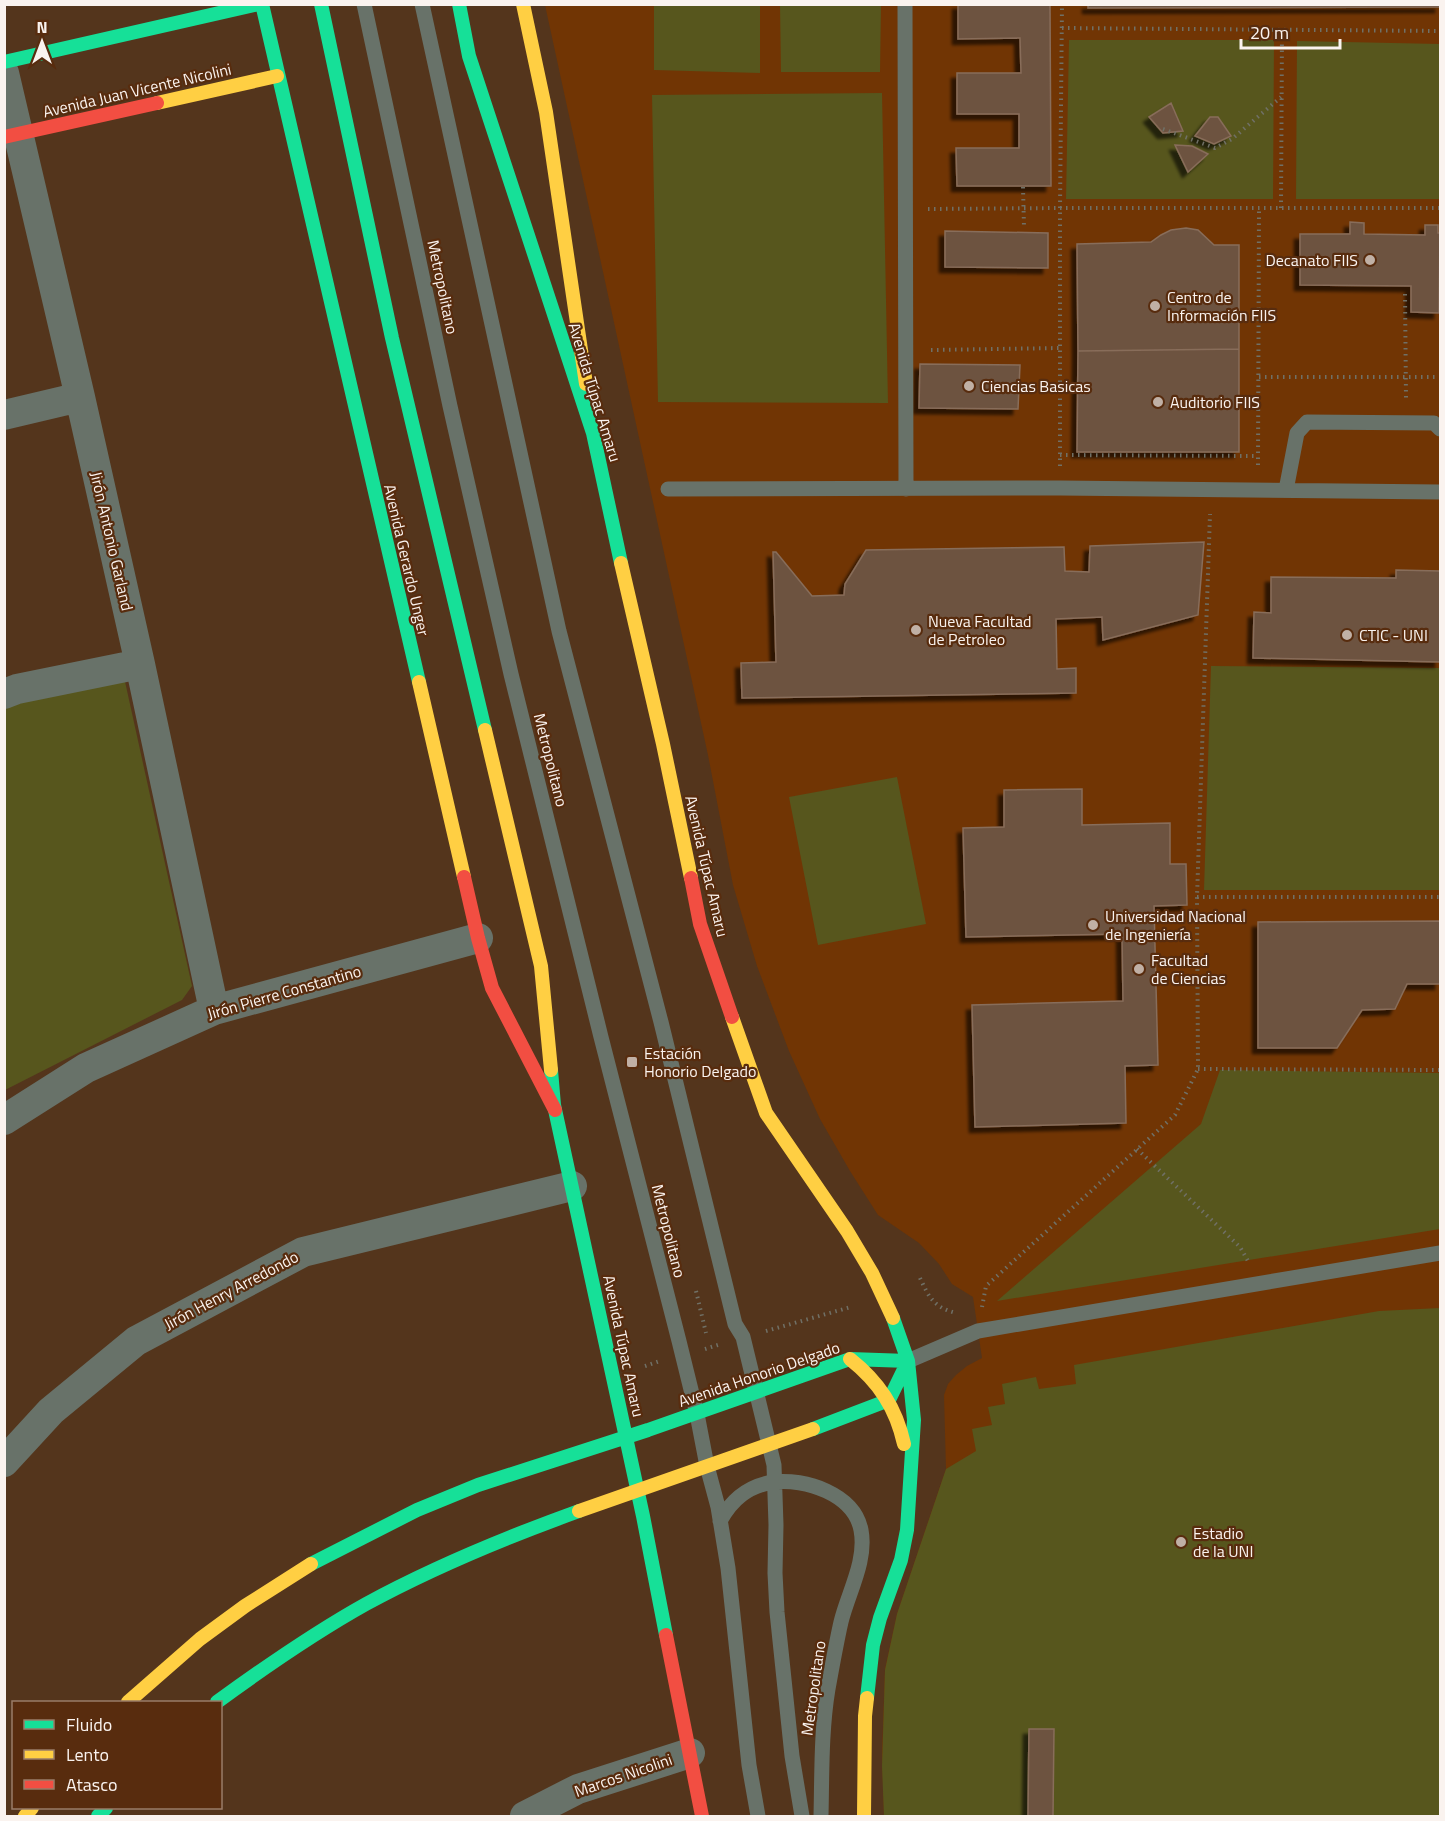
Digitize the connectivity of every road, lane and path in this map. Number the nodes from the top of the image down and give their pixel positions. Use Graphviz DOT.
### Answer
graph roads {
  1 [pos="260,4"];
  2 [pos="321,4"];
  3 [pos="364,4"];
  4 [pos="422,4"];
  5 [pos="459,4"];
  6 [pos="523,4"];
  7 [pos="906,4"];
  8 [pos="1062,4"];
  9 [pos="1062,28"];
  10 [pos="1282,30"];
  11 [pos="1440,31"];
  12 [pos="4,62"];
  13 [pos="4,74"];
  14 [pos="277,76"];
  15 [pos="1282,97"];
  16 [pos="1163,129"];
  17 [pos="11,135"];
  18 [pos="1023,187"];
  19 [pos="1060,207"];
  20 [pos="1023,208"];
  21 [pos="1259,208"];
  22 [pos="1281,208"];
  23 [pos="1440,208"];
  24 [pos="906,210"];
  25 [pos="1023,227"];
  26 [pos="1405,294"];
  27 [pos="1059,348"];
  28 [pos="906,350"];
  29 [pos="1259,377"];
  30 [pos="1406,377"];
  31 [pos="1440,377"];
  32 [pos="80,397"];
  33 [pos="4,415"];
  34 [pos="1406,423"];
  35 [pos="1440,429"];
  36 [pos="593,433"];
  37 [pos="1060,455"];
  38 [pos="1258,456"];
  39 [pos="1060,488"];
  40 [pos="668,489"];
  41 [pos="906,489"];
  42 [pos="1211,489"];
  43 [pos="1258,489"];
  44 [pos="1286,490"];
  45 [pos="1440,492"];
  46 [pos="140,663"];
  47 [pos="4,694"];
  48 [pos="1197,897"];
  49 [pos="1440,897"];
  50 [pos="478,938"];
  51 [pos="214,1010"];
  52 [pos="1198,1069"];
  53 [pos="1440,1070"];
  54 [pos="555,1111"];
  55 [pos="4,1120"];
  56 [pos="1137,1149"];
  57 [pos="572,1186"];
  58 [pos="1440,1253"];
  59 [pos="920,1278"];
  60 [pos="1261,1284"];
  61 [pos="696,1291"];
  62 [pos="981,1315"];
  63 [pos="978,1331"];
  64 [pos="706,1333"];
  65 [pos="850,1359"];
  66 [pos="908,1361"];
  67 [pos="757,1393"];
  68 [pos="889,1400"];
  69 [pos="697,1413"];
  70 [pos="626,1436"];
  71 [pos="770,1444"];
  72 [pos="4,1462"];
  73 [pos="707,1466"];
  74 [pos="911,1481"];
  75 [pos="775,1482"];
  76 [pos="637,1490"];
  77 [pos="720,1521"];
  78 [pos="129,1701"];
  79 [pos="218,1701"];
  80 [pos="690,1753"];
  81 [pos="525,1816"];
  82 [pos="702,1816"];
  83 [pos="758,1816"];
  84 [pos="802,1816"];
  85 [pos="821,1816"];
  86 [pos="864,1816"];
  1 -- 12 [label="main road"];
  1 -- 14 [label="main road, Avenida Gerardo Unger"];
  2 -- 54 [label="main road, Avenida Túpac Amaru"];
  3 -- 69 [label="lane, Metropolitano"];
  4 -- 67 [label="lane, Metropolitano"];
  5 -- 36 [label="main road, Avenida Túpac Amaru"];
  6 -- 36 [label="main road"];
  7 -- 24 [label="lane"];
  8 -- 9 [label="path"];
  9 -- 10 [label="path"];
  9 -- 19 [label="path"];
  10 -- 11 [label="path"];
  10 -- 15 [label="path"];
  13 -- 17 [label="street, Jirón Antonio Garland"];
  14 -- 17 [label="main road, Avenida Juan Vicente Nicolini"];
  14 -- 50 [label="main road, Avenida Gerardo Unger"];
  15 -- 16 [label="path"];
  15 -- 22 [label="path"];
  17 -- 32 [label="street, Jirón Antonio Garland"];
  18 -- 20 [label="path"];
  19 -- 20 [label="path"];
  19 -- 21 [label="path"];
  19 -- 27 [label="path"];
  20 -- 24 [label="path"];
  20 -- 25 [label="path"];
  21 -- 22 [label="path"];
  21 -- 29 [label="path"];
  22 -- 23 [label="path"];
  24 -- 28 [label="lane"];
  26 -- 30 [label="path"];
  27 -- 28 [label="path"];
  27 -- 37 [label="path"];
  28 -- 41 [label="lane"];
  29 -- 30 [label="path"];
  29 -- 38 [label="path"];
  30 -- 31 [label="path"];
  30 -- 34 [label="path"];
  32 -- 33 [label="street"];
  32 -- 46 [label="street, Jirón Antonio Garland"];
  34 -- 35 [label="lane"];
  34 -- 44 [label="lane"];
  36 -- 66 [label="main road, Avenida Túpac Amaru"];
  37 -- 38 [label="path"];
  37 -- 39 [label="path"];
  38 -- 43 [label="path"];
  39 -- 41 [label="lane"];
  39 -- 42 [label="lane"];
  40 -- 41 [label="lane"];
  42 -- 43 [label="lane"];
  42 -- 48 [label="path"];
  43 -- 44 [label="lane"];
  44 -- 45 [label="lane"];
  46 -- 47 [label="street"];
  46 -- 51 [label="street, Jirón Antonio Garland"];
  48 -- 49 [label="path"];
  48 -- 52 [label="path"];
  50 -- 51 [label="street, Jirón Pierre Constantino"];
  50 -- 54 [label="main road, Avenida Gerardo Unger"];
  51 -- 55 [label="street, Jirón Pierre Constantino"];
  52 -- 53 [label="path"];
  52 -- 56 [label="path"];
  54 -- 57 [label="main road, Avenida Túpac Amaru"];
  56 -- 60 [label="path"];
  56 -- 62 [label="path"];
  57 -- 70 [label="main road, Avenida Túpac Amaru"];
  57 -- 72 [label="street, Jirón Henry Arredondo"];
  58 -- 60 [label="lane"];
  59 -- 62 [label="path"];
  60 -- 63 [label="lane"];
  61 -- 64 [label="path"];
  62 -- 63 [label="path"];
  63 -- 66 [label="lane"];
  65 -- 66 [label="main road, Avenida Honorio Delgado"];
  65 -- 67 [label="main road, Avenida Honorio Delgado"];
  65 -- 68 [label="main road"];
  66 -- 68 [label="main road"];
  66 -- 74 [label="main road, Avenida Túpac Amaru"];
  67 -- 69 [label="main road, Avenida Honorio Delgado"];
  67 -- 71 [label="lane, Metropolitano"];
  68 -- 71 [label="main road"];
  68 -- 74 [label="main road"];
  69 -- 70 [label="main road, Avenida Honorio Delgado"];
  69 -- 73 [label="lane, Metropolitano"];
  70 -- 76 [label="main road, Avenida Túpac Amaru"];
  70 -- 78 [label="main road, Avenida Honorio Delgado"];
  71 -- 73 [label="main road"];
  71 -- 75 [label="lane, Metropolitano"];
  73 -- 76 [label="main road"];
  73 -- 77 [label="lane, Metropolitano"];
  74 -- 86 [label="main road, Avenida Túpac Amaru"];
  75 -- 77 [label="lane, Metropolitano"];
  75 -- 84 [label="lane, Metropolitano"];
  75 -- 85 [label="lane, Metropolitano"];
  76 -- 79 [label="main road"];
  76 -- 80 [label="main road, Avenida Túpac Amaru"];
  77 -- 83 [label="lane, Metropolitano"];
  80 -- 81 [label="street, Marcos Nicolini"];
  80 -- 82 [label="main road, Avenida Túpac Amaru"];
}
